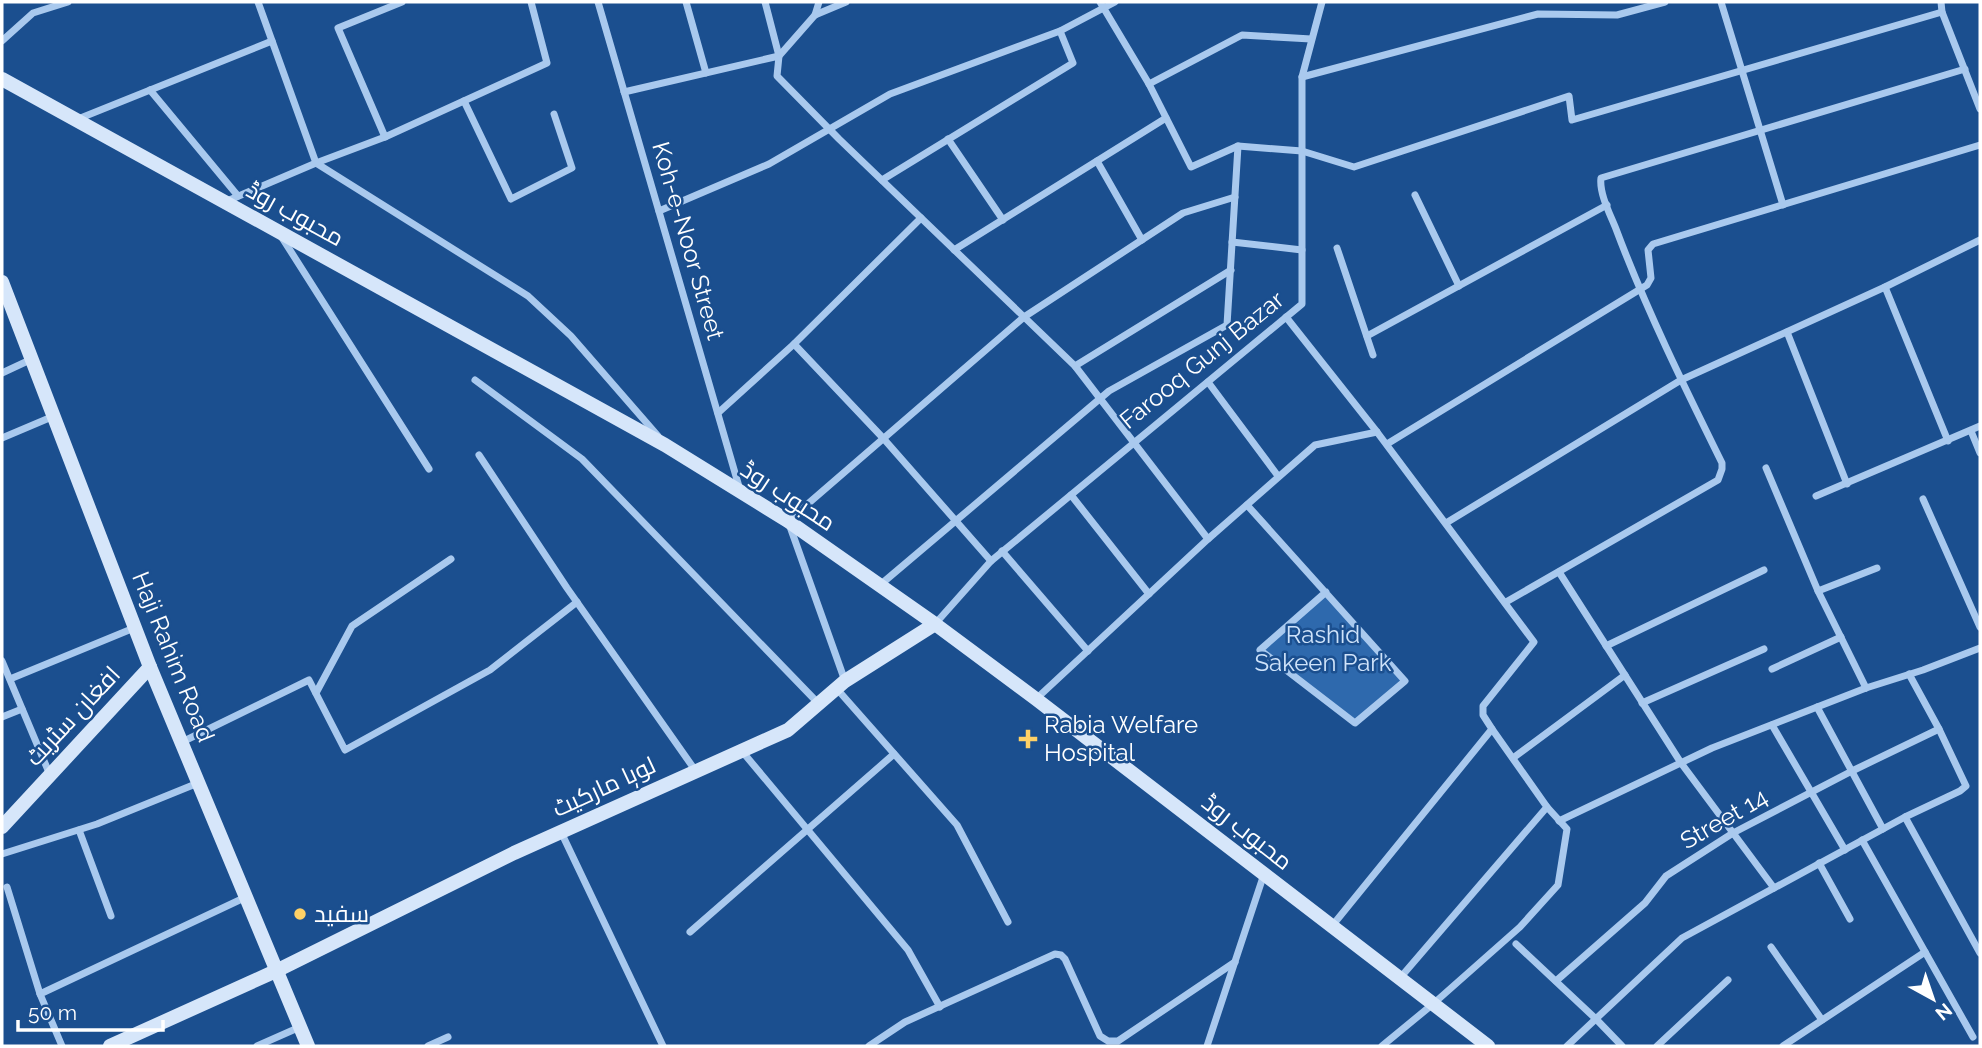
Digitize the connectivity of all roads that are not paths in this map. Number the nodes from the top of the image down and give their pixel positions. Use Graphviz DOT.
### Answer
graph roads {
  1 [pos="68,2"];
  2 [pos="258,2"];
  3 [pos="402,2"];
  4 [pos="531,2"];
  5 [pos="598,2"];
  6 [pos="685,2"];
  7 [pos="765,2"];
  8 [pos="819,2"];
  9 [pos="846,2"];
  10 [pos="1115,2"];
  11 [pos="1322,2"];
  12 [pos="1665,2"];
  13 [pos="1721,2"];
  14 [pos="1941,2"];
  15 [pos="1101,5"];
  16 [pos="1942,12"];
  17 [pos="815,15"];
  18 [pos="1059,31"];
  19 [pos="1311,39"];
  20 [pos="2,41"];
  21 [pos="272,41"];
  22 [pos="779,56"];
  23 [pos="1965,69"];
  24 [pos="1742,70"];
  25 [pos="706,73"];
  26 [pos="1302,77"];
  27 [pos="2,79"];
  28 [pos="1149,84"];
  29 [pos="150,90"];
  30 [pos="624,92"];
  31 [pos="464,101"];
  32 [pos="1980,109"];
  33 [pos="554,114"];
  34 [pos="1166,118"];
  35 [pos="76,120"];
  36 [pos="829,128"];
  37 [pos="1760,129"];
  38 [pos="385,137"];
  39 [pos="948,139"];
  40 [pos="1980,145"];
  41 [pos="1238,146"];
  42 [pos="1302,151"];
  43 [pos="1097,161"];
  44 [pos="316,163"];
  45 [pos="882,180"];
  46 [pos="1415,195"];
  47 [pos="1235,197"];
  48 [pos="231,199"];
  49 [pos="1607,205"];
  50 [pos="1783,205"];
  51 [pos="659,211"];
  52 [pos="921,218"];
  53 [pos="1003,220"];
  54 [pos="278,231"];
  55 [pos="1142,240"];
  56 [pos="1980,240"];
  57 [pos="1232,242"];
  58 [pos="1337,248"];
  59 [pos="954,250"];
  60 [pos="1302,250"];
  61 [pos="1231,270"];
  62 [pos="2,282"];
  63 [pos="1459,286"];
  64 [pos="1885,287"];
  65 [pos="1639,289"];
  66 [pos="6,301"];
  67 [pos="1024,317"];
  68 [pos="1286,317"];
  69 [pos="1787,332"];
  70 [pos="1367,336"];
  71 [pos="794,344"];
  72 [pos="1373,355"];
  73 [pos="33,358"];
  74 [pos="1074,366"];
  75 [pos="2,373"];
  76 [pos="475,380"];
  77 [pos="1681,380"];
  78 [pos="1208,382"];
  79 [pos="1100,398"];
  80 [pos="719,413"];
  81 [pos="55,415"];
  82 [pos="1980,426"];
  83 [pos="1970,430"];
  84 [pos="1377,432"];
  85 [pos="2,438"];
  86 [pos="883,438"];
  87 [pos="1948,441"];
  88 [pos="1133,442"];
  89 [pos="1387,444"];
  90 [pos="666,445"];
  91 [pos="1980,453"];
  92 [pos="479,455"];
  93 [pos="1766,468"];
  94 [pos="429,470"];
  95 [pos="1279,476"];
  96 [pos="1847,484"];
  97 [pos="740,491"];
  98 [pos="1071,495"];
  99 [pos="1816,496"];
  100 [pos="1923,499"];
  101 [pos="1247,505"];
  102 [pos="788,521"];
  103 [pos="956,521"];
  104 [pos="1446,523"];
  105 [pos="1208,539"];
  106 [pos="1002,551"];
  107 [pos="451,559"];
  108 [pos="991,561"];
  109 [pos="1877,568"];
  110 [pos="1764,570"];
  111 [pos="1559,572"];
  112 [pos="880,585"];
  113 [pos="1818,591"];
  114 [pos="1326,592"];
  115 [pos="1149,594"];
  116 [pos="577,602"];
  117 [pos="1506,602"];
  118 [pos="935,624"];
  119 [pos="1980,627"];
  120 [pos="135,628"];
  121 [pos="1841,637"];
  122 [pos="1606,646"];
  123 [pos="1980,648"];
  124 [pos="1764,649"];
  125 [pos="1088,651"];
  126 [pos="2,660"];
  127 [pos="150,667"];
  128 [pos="1772,669"];
  129 [pos="1909,674"];
  130 [pos="1625,675"];
  131 [pos="10,680"];
  132 [pos="841,685"];
  133 [pos="1866,688"];
  134 [pos="316,692"];
  135 [pos="1036,699"];
  136 [pos="818,703"];
  137 [pos="1643,703"];
  138 [pos="1817,707"];
  139 [pos="22,709"];
  140 [pos="2,718"];
  141 [pos="1772,725"];
  142 [pos="1492,729"];
  143 [pos="1939,729"];
  144 [pos="182,743"];
  145 [pos="740,750"];
  146 [pos="894,754"];
  147 [pos="1513,758"];
  148 [pos="1681,763"];
  149 [pos="695,770"];
  150 [pos="1852,771"];
  151 [pos="50,775"];
  152 [pos="199,782"];
  153 [pos="1811,792"];
  154 [pos="1547,807"];
  155 [pos="1905,817"];
  156 [pos="1559,821"];
  157 [pos="2,827"];
  158 [pos="1883,829"];
  159 [pos="79,830"];
  160 [pos="807,830"];
  161 [pos="561,832"];
  162 [pos="1733,834"];
  163 [pos="1862,840"];
  164 [pos="1844,850"];
  165 [pos="2,854"];
  166 [pos="1819,863"];
  167 [pos="1264,874"];
  168 [pos="7,887"];
  169 [pos="1774,888"];
  170 [pos="247,897"];
  171 [pos="111,916"];
  172 [pos="1850,919"];
  173 [pos="1009,922"];
  174 [pos="1332,926"];
  175 [pos="690,932"];
  176 [pos="1516,944"];
  177 [pos="1771,947"];
  178 [pos="1925,952"];
  179 [pos="1980,953"];
  180 [pos="1235,962"];
  181 [pos="278,971"];
  182 [pos="1400,979"];
  183 [pos="1728,980"];
  184 [pos="1556,981"];
  185 [pos="40,994"];
  186 [pos="1433,1004"];
  187 [pos="940,1007"];
  188 [pos="1596,1018"];
  189 [pos="1822,1020"];
  190 [pos="300,1027"];
  191 [pos="448,1037"];
  192 [pos="1973,1037"];
  193 [pos="62,1046"];
  194 [pos="110,1046"];
  195 [pos="257,1046"];
  196 [pos="308,1046"];
  197 [pos="428,1046"];
  198 [pos="663,1046"];
  199 [pos="869,1046"];
  200 [pos="1207,1046"];
  201 [pos="1382,1046"];
  202 [pos="1488,1046"];
  203 [pos="1567,1046"];
  204 [pos="1622,1046"];
  205 [pos="1657,1046"];
  206 [pos="1783,1046"];
  1 -- 20 [label="street"];
  2 -- 21 [label="street"];
  3 -- 38 [label="street"];
  4 -- 31 [label="street"];
  5 -- 30 [label="street, Koh-e-Noor Street"];
  6 -- 25 [label="street"];
  7 -- 22 [label="street"];
  8 -- 17 [label="street"];
  9 -- 17 [label="street"];
  10 -- 15 [label="street"];
  11 -- 19 [label="street, Farooq Gunj Bazar"];
  12 -- 26 [label="street"];
  13 -- 24 [label="street"];
  14 -- 16 [label="street"];
  15 -- 18 [label="street"];
  15 -- 28 [label="street"];
  16 -- 23 [label="street"];
  16 -- 24 [label="street"];
  17 -- 22 [label="street"];
  18 -- 36 [label="street"];
  18 -- 39 [label="street"];
  19 -- 26 [label="street, Farooq Gunj Bazar"];
  19 -- 28 [label="street"];
  21 -- 29 [label="street"];
  21 -- 44 [label="street"];
  22 -- 25 [label="street"];
  22 -- 36 [label="street"];
  23 -- 32 [label="street"];
  23 -- 37 [label="street"];
  24 -- 37 [label="street"];
  24 -- 42 [label="street"];
  25 -- 30 [label="street"];
  26 -- 42 [label="street, Farooq Gunj Bazar"];
  27 -- 35 [label="main road, محبوب روڈ"];
  28 -- 34 [label="street"];
  29 -- 35 [label="street"];
  29 -- 48 [label="street"];
  30 -- 51 [label="street, Koh-e-Noor Street"];
  31 -- 33 [label="street"];
  31 -- 38 [label="street"];
  34 -- 41 [label="street"];
  34 -- 43 [label="street"];
  35 -- 48 [label="main road, محبوب روڈ"];
  36 -- 45 [label="street"];
  36 -- 51 [label="street"];
  37 -- 49 [label="street"];
  37 -- 50 [label="street"];
  38 -- 44 [label="street"];
  39 -- 45 [label="street"];
  39 -- 53 [label="street"];
  40 -- 50 [label="street"];
  41 -- 42 [label="street"];
  41 -- 47 [label="street"];
  42 -- 60 [label="street, Farooq Gunj Bazar"];
  43 -- 53 [label="street"];
  43 -- 55 [label="street"];
  44 -- 48 [label="street"];
  44 -- 90 [label="street"];
  45 -- 52 [label="street"];
  46 -- 63 [label="street"];
  47 -- 55 [label="street"];
  47 -- 57 [label="street"];
  48 -- 54 [label="main road, محبوب روڈ"];
  49 -- 63 [label="street"];
  49 -- 65 [label="street"];
  50 -- 65 [label="street"];
  51 -- 80 [label="street, Koh-e-Noor Street"];
  52 -- 59 [label="street"];
  52 -- 71 [label="street"];
  53 -- 59 [label="street"];
  54 -- 90 [label="main road, محبوب روڈ"];
  54 -- 94 [label="street"];
  55 -- 67 [label="street"];
  56 -- 64 [label="street"];
  57 -- 60 [label="street"];
  57 -- 61 [label="street"];
  58 -- 70 [label="street"];
  59 -- 67 [label="street"];
  60 -- 68 [label="street, Farooq Gunj Bazar"];
  61 -- 74 [label="street"];
  61 -- 79 [label="street"];
  62 -- 66 [label="main road, Haji Rahim Road"];
  63 -- 70 [label="street"];
  64 -- 69 [label="street"];
  64 -- 87 [label="street"];
  65 -- 77 [label="street"];
  65 -- 89 [label="street"];
  66 -- 73 [label="main road, Haji Rahim Road"];
  67 -- 74 [label="street"];
  67 -- 86 [label="street"];
  68 -- 78 [label="street, Farooq Gunj Bazar"];
  68 -- 84 [label="street"];
  69 -- 77 [label="street"];
  69 -- 96 [label="street"];
  70 -- 72 [label="street"];
  71 -- 80 [label="street"];
  71 -- 86 [label="street"];
  73 -- 75 [label="street"];
  73 -- 81 [label="main road, Haji Rahim Road"];
  74 -- 79 [label="street"];
  76 -- 136 [label="street"];
  77 -- 104 [label="street"];
  77 -- 111 [label="street"];
  78 -- 88 [label="street, Farooq Gunj Bazar"];
  78 -- 95 [label="street"];
  79 -- 88 [label="street"];
  79 -- 103 [label="street"];
  80 -- 97 [label="street, Koh-e-Noor Street"];
  81 -- 85 [label="street"];
  81 -- 120 [label="main road, Haji Rahim Road"];
  82 -- 83 [label="street"];
  83 -- 87 [label="street"];
  83 -- 91 [label="street"];
  84 -- 89 [label="street"];
  84 -- 95 [label="street"];
  86 -- 102 [label="street"];
  86 -- 103 [label="street"];
  87 -- 96 [label="street"];
  88 -- 98 [label="street, Farooq Gunj Bazar"];
  88 -- 105 [label="street"];
  89 -- 104 [label="street"];
  90 -- 97 [label="main road, محبوب روڈ"];
  92 -- 116 [label="street"];
  93 -- 113 [label="street"];
  95 -- 101 [label="street"];
  96 -- 99 [label="street"];
  97 -- 102 [label="main road, محبوب روڈ"];
  98 -- 106 [label="street, Farooq Gunj Bazar"];
  98 -- 115 [label="street"];
  100 -- 119 [label="street"];
  101 -- 105 [label="street"];
  101 -- 114 [label="street"];
  102 -- 112 [label="main road, محبوب روڈ"];
  102 -- 132 [label="street"];
  103 -- 108 [label="street"];
  103 -- 112 [label="street"];
  104 -- 117 [label="street"];
  105 -- 115 [label="street"];
  106 -- 108 [label="street, Farooq Gunj Bazar"];
  106 -- 125 [label="street"];
  107 -- 134 [label="street"];
  108 -- 118 [label="street, Farooq Gunj Bazar"];
  109 -- 113 [label="street"];
  110 -- 122 [label="street"];
  111 -- 117 [label="street"];
  111 -- 122 [label="street"];
  112 -- 118 [label="main road, محبوب روڈ"];
  113 -- 121 [label="street"];
  114 -- 114 [label="street"];
  115 -- 125 [label="street"];
  116 -- 134 [label="street"];
  116 -- 149 [label="street"];
  117 -- 142 [label="street"];
  118 -- 132 [label="main road, لوہا مارکیٹ"];
  118 -- 135 [label="main road, محبوب روڈ"];
  120 -- 127 [label="main road, Haji Rahim Road"];
  120 -- 131 [label="street"];
  121 -- 128 [label="street"];
  121 -- 133 [label="street"];
  122 -- 130 [label="street"];
  123 -- 129 [label="street"];
  124 -- 137 [label="street"];
  125 -- 135 [label="street"];
  126 -- 131 [label="street"];
  127 -- 144 [label="main road, Haji Rahim Road"];
  127 -- 151 [label="main road, افغان سٹریٹ"];
  129 -- 133 [label="street"];
  129 -- 143 [label="street"];
  130 -- 137 [label="street"];
  130 -- 147 [label="street"];
  131 -- 139 [label="street"];
  132 -- 136 [label="main road, لوہا مارکیٹ"];
  132 -- 146 [label="street"];
  133 -- 138 [label="street"];
  134 -- 144 [label="street"];
  135 -- 167 [label="main road, محبوب روڈ"];
  136 -- 145 [label="main road, لوہا مارکیٹ"];
  137 -- 148 [label="street"];
  138 -- 141 [label="street"];
  138 -- 150 [label="street"];
  139 -- 140 [label="street"];
  139 -- 151 [label="street"];
  141 -- 148 [label="street"];
  141 -- 153 [label="street"];
  142 -- 147 [label="street"];
  142 -- 174 [label="street"];
  143 -- 150 [label="street, Street 14"];
  143 -- 155 [label="street"];
  144 -- 152 [label="main road, Haji Rahim Road"];
  145 -- 149 [label="main road, لوہا مارکیٹ"];
  145 -- 160 [label="street"];
  146 -- 160 [label="street"];
  146 -- 173 [label="street"];
  147 -- 154 [label="street"];
  148 -- 156 [label="street"];
  148 -- 162 [label="street"];
  149 -- 161 [label="main road, لوہا مارکیٹ"];
  150 -- 153 [label="street, Street 14"];
  150 -- 158 [label="street"];
  151 -- 157 [label="main road, افغان سٹریٹ"];
  152 -- 159 [label="street"];
  152 -- 170 [label="main road, Haji Rahim Road"];
  153 -- 162 [label="street, Street 14"];
  153 -- 164 [label="street"];
  154 -- 156 [label="street"];
  154 -- 182 [label="street"];
  155 -- 158 [label="street"];
  155 -- 179 [label="street"];
  156 -- 186 [label="street"];
  158 -- 163 [label="street"];
  159 -- 165 [label="street"];
  159 -- 171 [label="street"];
  160 -- 175 [label="street"];
  160 -- 187 [label="street"];
  161 -- 181 [label="main road, لوہا مارکیٹ"];
  161 -- 198 [label="street"];
  162 -- 169 [label="street"];
  162 -- 184 [label="street, Street 14"];
  163 -- 164 [label="street"];
  163 -- 178 [label="street"];
  164 -- 166 [label="street"];
  166 -- 169 [label="street"];
  166 -- 172 [label="street"];
  167 -- 174 [label="main road, محبوب روڈ"];
  167 -- 180 [label="street"];
  168 -- 185 [label="street"];
  169 -- 188 [label="street"];
  170 -- 181 [label="main road, Haji Rahim Road"];
  170 -- 185 [label="street"];
  174 -- 182 [label="main road, محبوب روڈ"];
  176 -- 184 [label="street"];
  177 -- 189 [label="street"];
  178 -- 189 [label="street"];
  178 -- 192 [label="street"];
  180 -- 187 [label="street"];
  180 -- 200 [label="street"];
  181 -- 190 [label="main road, Haji Rahim Road"];
  181 -- 194 [label="main road, لوہا مارکیٹ"];
  182 -- 186 [label="main road, محبوب روڈ"];
  183 -- 205 [label="street"];
  184 -- 188 [label="street"];
  185 -- 193 [label="street"];
  186 -- 201 [label="street"];
  186 -- 202 [label="main road, محبوب روڈ"];
  187 -- 199 [label="street"];
  188 -- 203 [label="street"];
  188 -- 204 [label="street"];
  189 -- 206 [label="street"];
  190 -- 195 [label="street"];
  190 -- 196 [label="main road, Haji Rahim Road"];
  191 -- 197 [label="street"];
}
